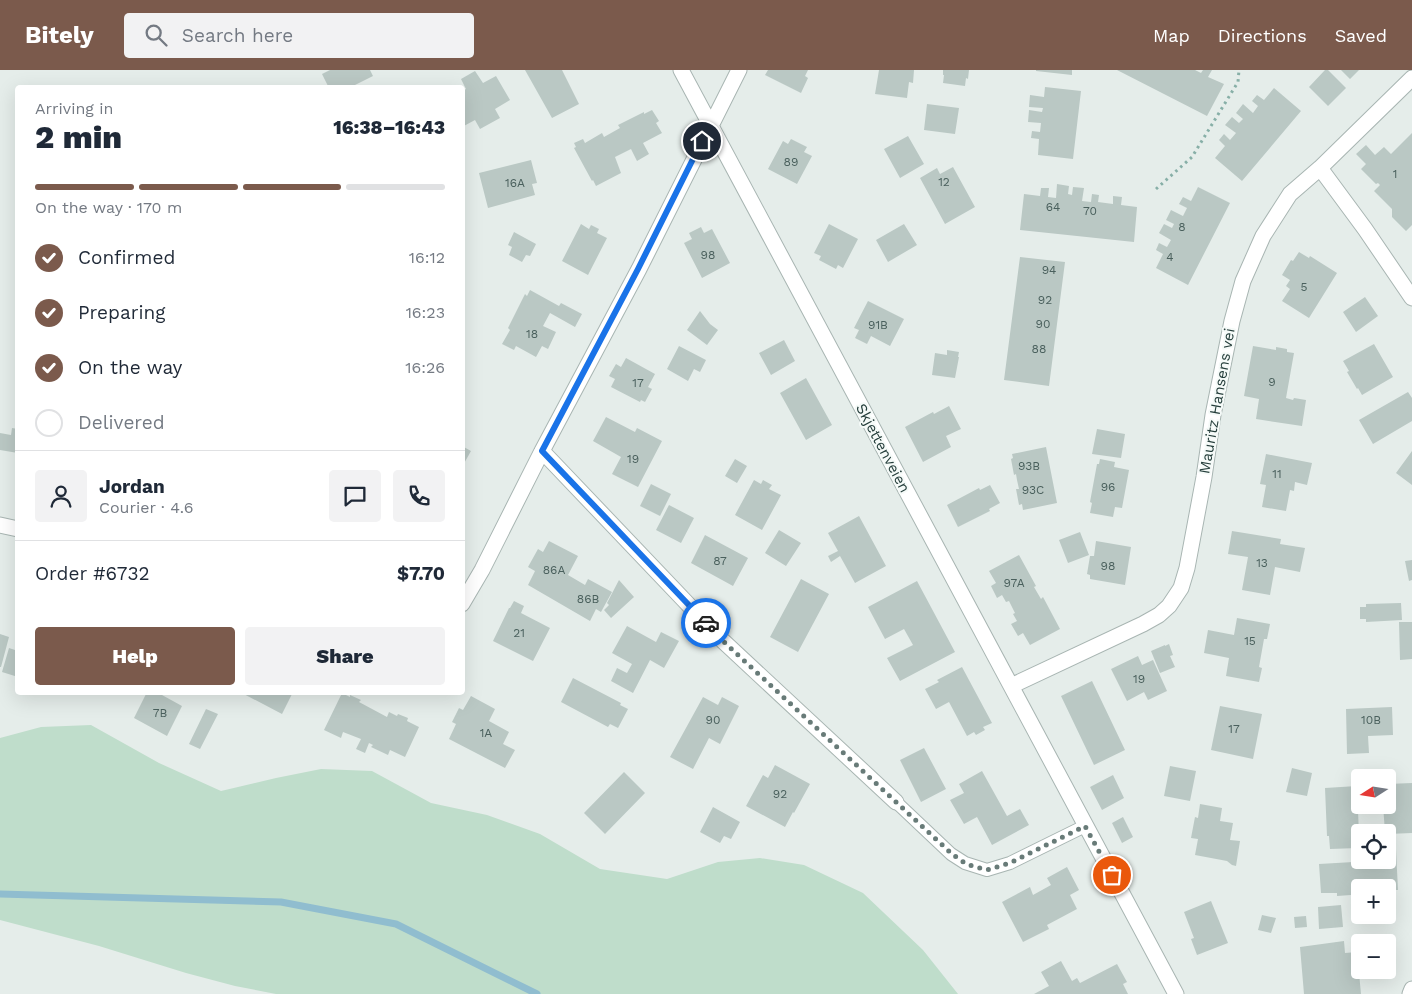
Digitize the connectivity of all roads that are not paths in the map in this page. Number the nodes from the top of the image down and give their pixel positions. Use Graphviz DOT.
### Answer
graph roads {
  1 [pos="681,70"];
  2 [pos="739,70"];
  3 [pos="1412,78"];
  4 [pos="710,125"];
  5 [pos="1320,168"];
  6 [pos="1412,298"];
  7 [pos="542,451"];
  8 [pos="0,525"];
  9 [pos="15,528"];
  10 [pos="465,599"];
  11 [pos="1011,686"];
  12 [pos="896,802"];
  13 [pos="1085,826"];
  14 [pos="1412,989"];
  15 [pos="1176,994"];
  16 [pos="1410,994"];
  1 -- 4 [label="street, Skjettenveien"];
  2 -- 4 [label="street"];
  3 -- 5 [label="street, Mauritz Hansens vei"];
  4 -- 7 [label="street"];
  4 -- 11 [label="street, Skjettenveien"];
  5 -- 6 [label="street"];
  5 -- 11 [label="street, Mauritz Hansens vei"];
  7 -- 10 [label="street"];
  7 -- 12 [label="street"];
  8 -- 9 [label="street"];
  11 -- 13 [label="street, Skjettenveien"];
  12 -- 13 [label="lane"];
  13 -- 15 [label="street, Skjettenveien"];
  14 -- 16 [label="street"];
}
